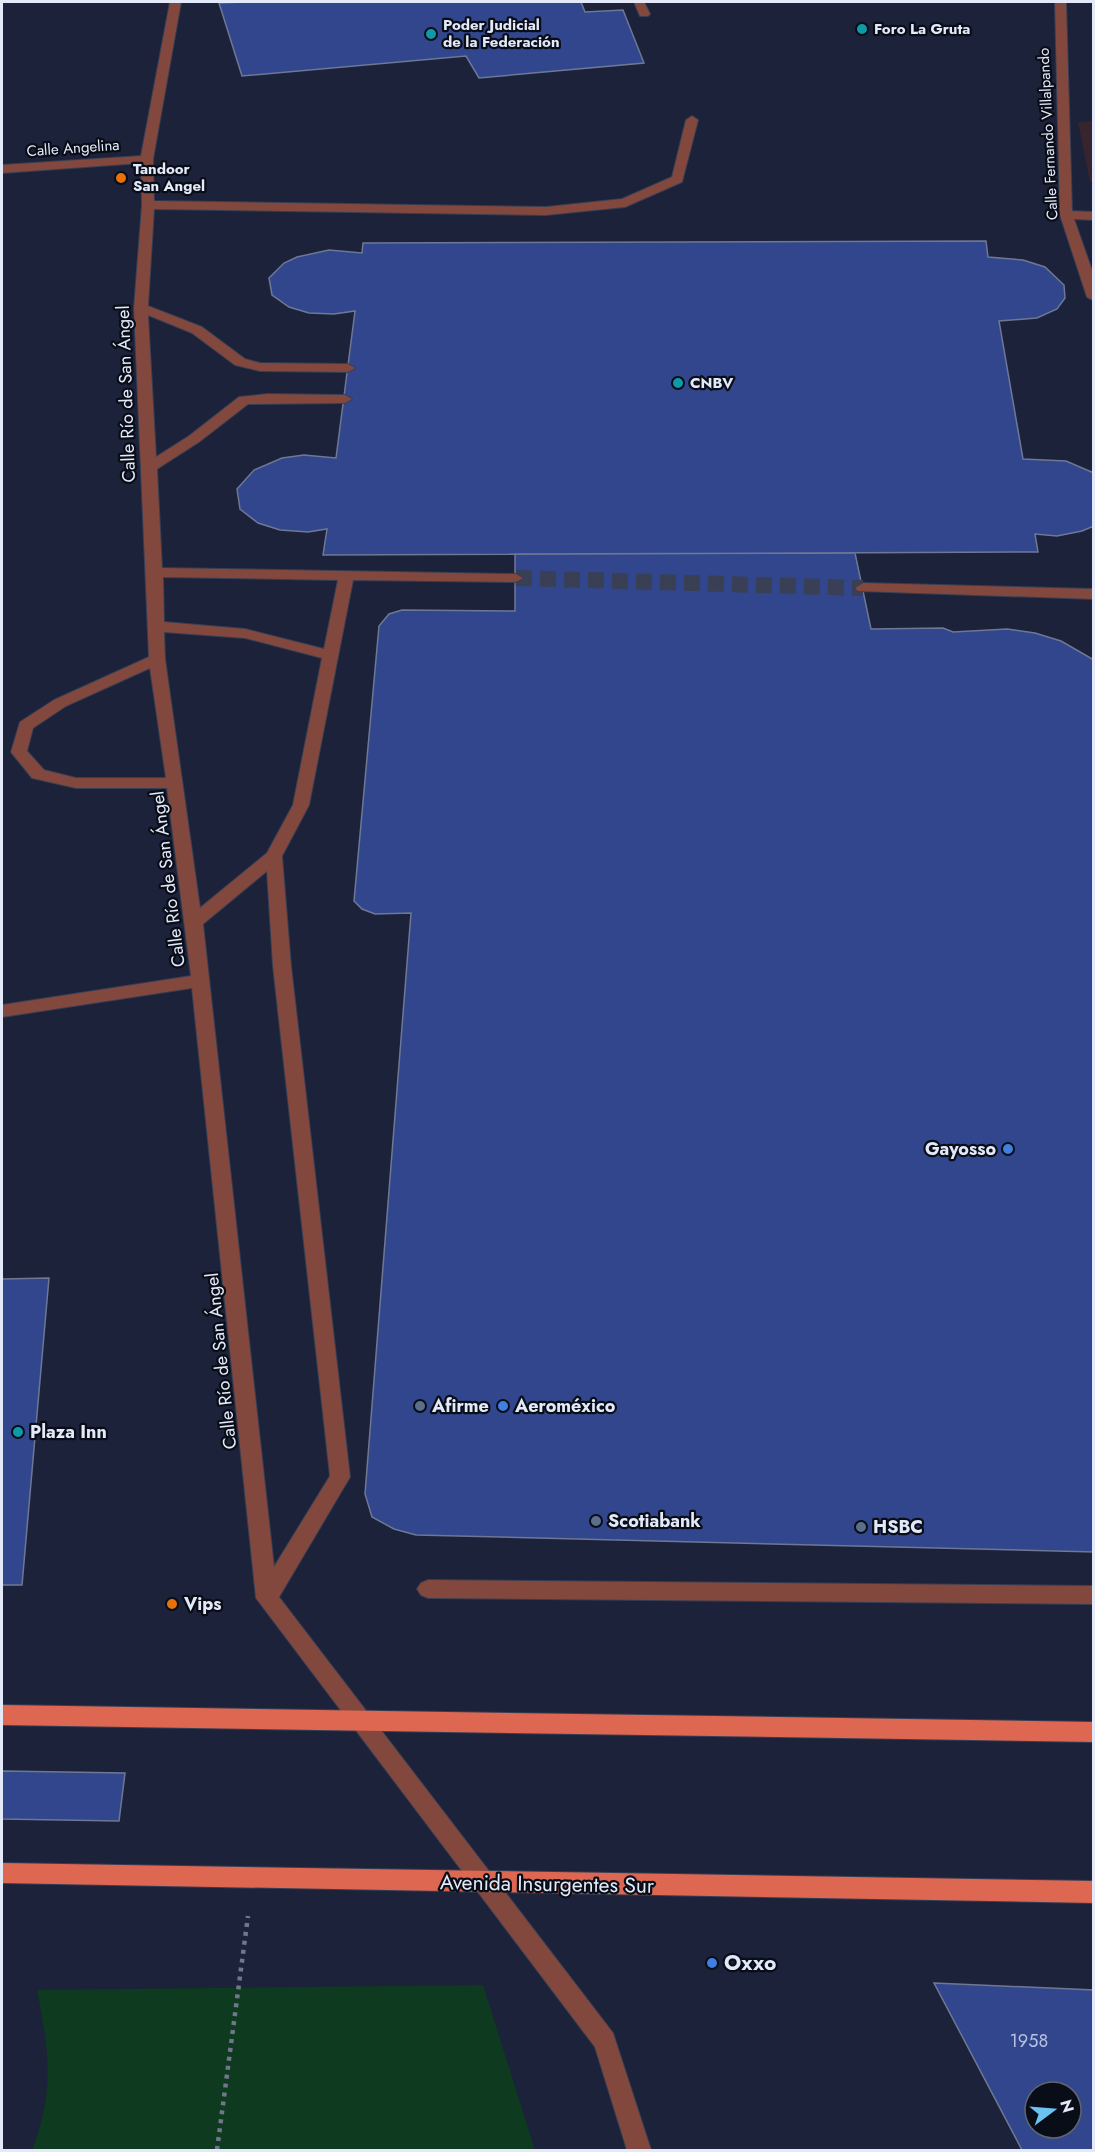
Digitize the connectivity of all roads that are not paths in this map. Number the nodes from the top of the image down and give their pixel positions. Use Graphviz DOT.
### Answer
graph roads {
  1 [pos="175,2"];
  2 [pos="639,2"];
  3 [pos="1060,2"];
  4 [pos="644,14"];
  5 [pos="692,120"];
  6 [pos="147,159"];
  7 [pos="2,169"];
  8 [pos="148,205"];
  9 [pos="1066,215"];
  10 [pos="1094,216"];
  11 [pos="1094,297"];
  12 [pos="141,308"];
  13 [pos="348,368"];
  14 [pos="345,399"];
  15 [pos="148,468"];
  16 [pos="155,572"];
  17 [pos="346,575"];
  18 [pos="516,578"];
  19 [pos="863,588"];
  20 [pos="1094,594"];
  21 [pos="157,627"];
  22 [pos="330,656"];
  23 [pos="157,659"];
  24 [pos="176,783"];
  25 [pos="274,856"];
  26 [pos="194,922"];
  27 [pos="199,981"];
  28 [pos="2,1011"];
  29 [pos="428,1589"];
  30 [pos="1094,1595"];
  31 [pos="267,1598"];
  32 [pos="2,1715"];
  33 [pos="360,1720"];
  34 [pos="1094,1732"];
  35 [pos="2,1873"];
  36 [pos="484,1883"];
  37 [pos="1094,1892"];
  38 [pos="639,2151"];
  1 -- 6 [label="street, Calle Río de San Ángel"];
  2 -- 4 [label="street"];
  3 -- 9 [label="street, Calle Fernando Villalpando"];
  5 -- 8 [label="street"];
  6 -- 7 [label="street, Calle Angelina"];
  6 -- 8 [label="street, Calle Río de San Ángel"];
  8 -- 12 [label="street, Calle Río de San Ángel"];
  9 -- 10 [label="street"];
  9 -- 11 [label="street, Calle Fernando Villalpando"];
  12 -- 13 [label="street"];
  12 -- 15 [label="street, Calle Río de San Ángel"];
  14 -- 15 [label="street"];
  15 -- 16 [label="street, Calle Río de San Ángel"];
  16 -- 17 [label="street"];
  16 -- 21 [label="street, Calle Río de San Ángel"];
  17 -- 18 [label="street"];
  17 -- 22 [label="street"];
  19 -- 20 [label="street"];
  21 -- 22 [label="street"];
  21 -- 23 [label="street, Calle Río de San Ángel"];
  22 -- 25 [label="street"];
  23 -- 24 [label="street, Calle Río de San Ángel"];
  23 -- 24 [label="street"];
  24 -- 26 [label="street, Calle Río de San Ángel"];
  25 -- 26 [label="street"];
  25 -- 31 [label="street"];
  26 -- 27 [label="street, Calle Río de San Ángel"];
  27 -- 28 [label="street"];
  27 -- 31 [label="street, Calle Río de San Ángel"];
  29 -- 30 [label="street"];
  31 -- 33 [label="street"];
  32 -- 33 [label="main road"];
  33 -- 34 [label="main road"];
  33 -- 36 [label="street"];
  35 -- 36 [label="main road, Avenida Insurgentes Sur"];
  36 -- 37 [label="main road, Avenida Insurgentes Sur"];
  36 -- 38 [label="street"];
}
